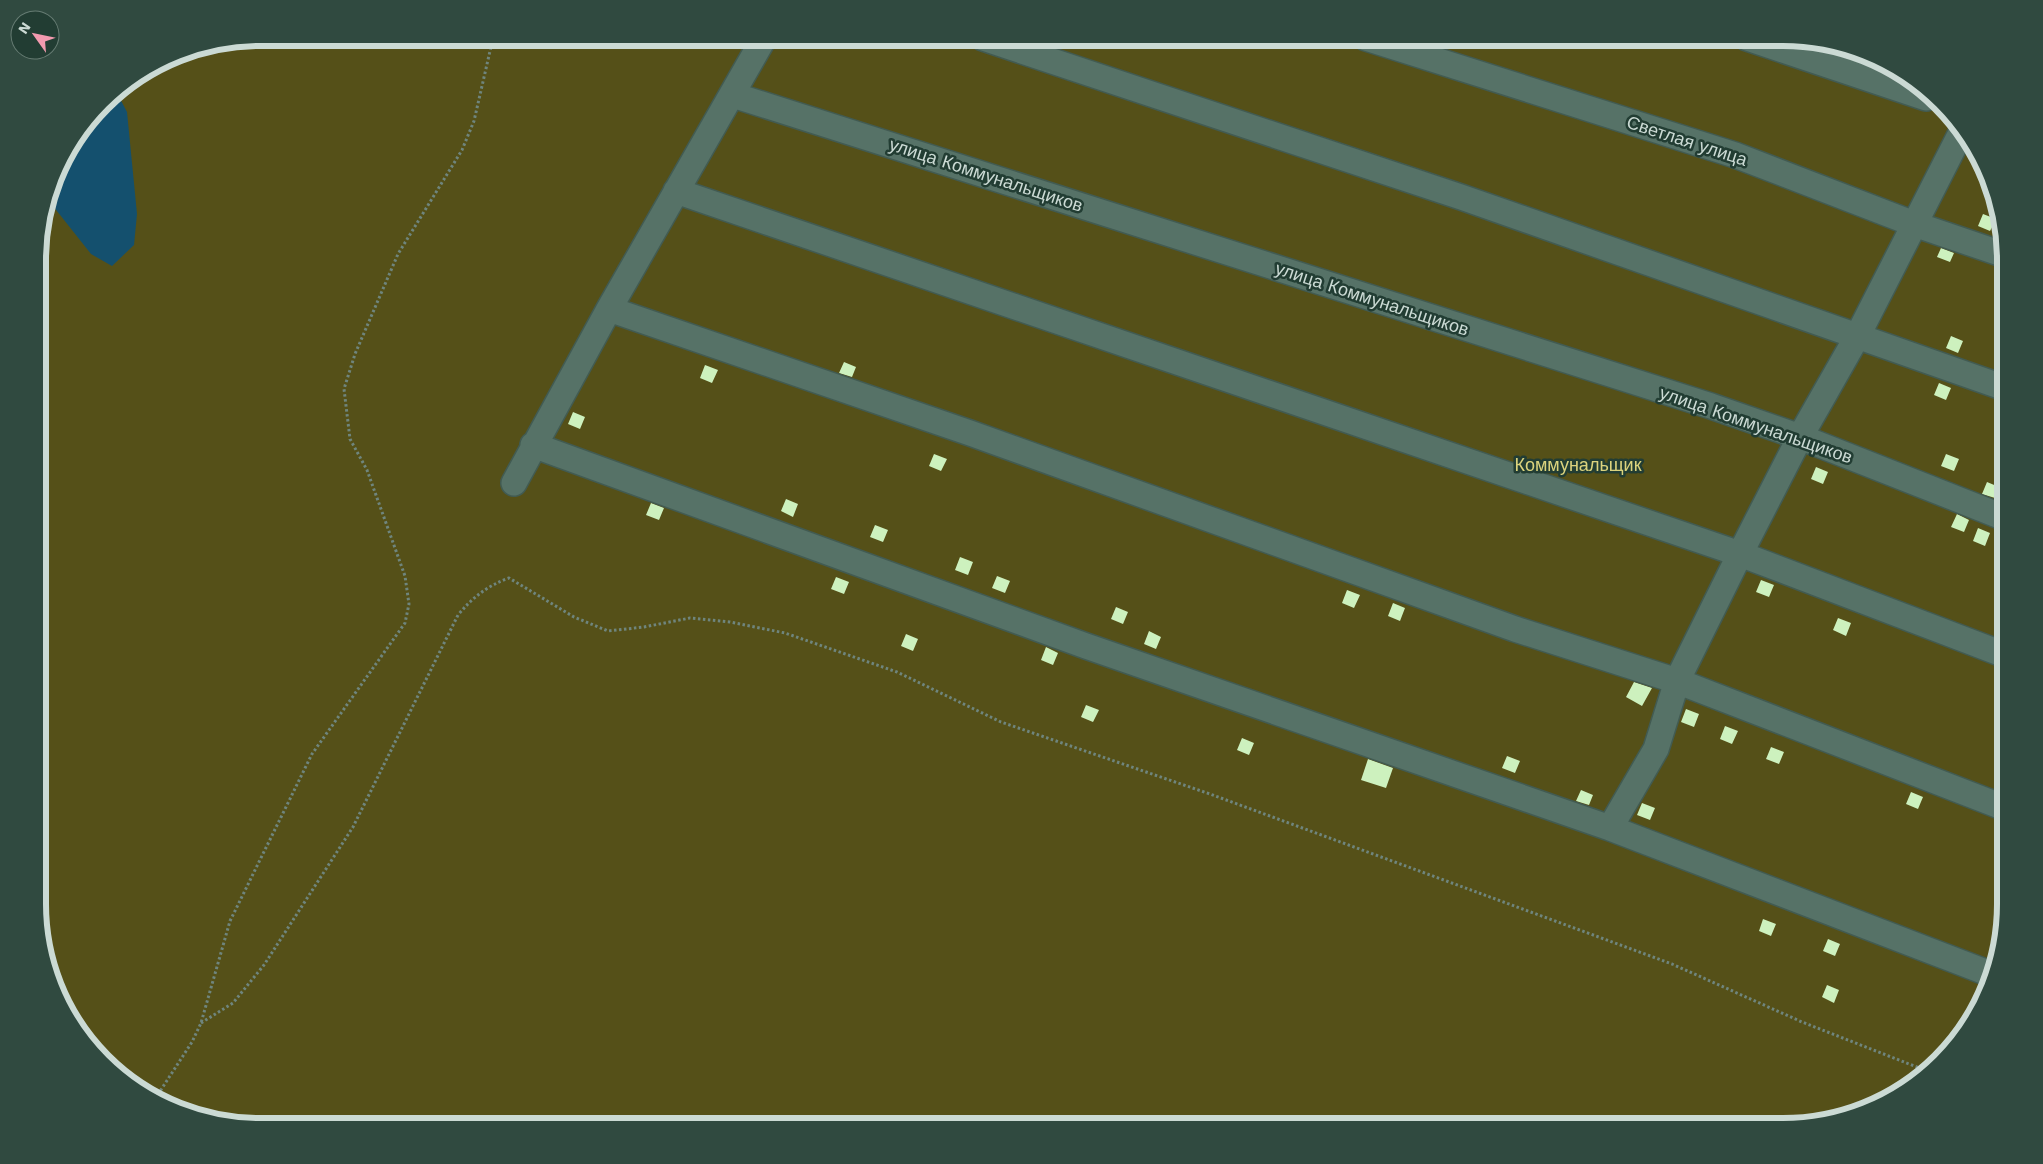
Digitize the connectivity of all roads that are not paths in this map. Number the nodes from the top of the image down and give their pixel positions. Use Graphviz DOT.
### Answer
graph roads {
  1 [pos="760,46"];
  2 [pos="1007,46"];
  3 [pos="1391,46"];
  4 [pos="1771,46"];
  5 [pos="733,95"];
  6 [pos="1920,96"];
  7 [pos="1959,138"];
  8 [pos="676,191"];
  9 [pos="1914,224"];
  10 [pos="1996,252"];
  11 [pos="609,309"];
  12 [pos="1858,335"];
  13 [pos="1997,385"];
  14 [pos="1800,437"];
  15 [pos="534,445"];
  16 [pos="514,483"];
  17 [pos="1997,515"];
  18 [pos="1740,554"];
  19 [pos="1997,651"];
  20 [pos="1677,681"];
  21 [pos="1997,805"];
  22 [pos="1610,828"];
  23 [pos="1985,972"];
  1 -- 5 [label="street"];
  2 -- 12 [label="street"];
  3 -- 9 [label="street, Светлая улица"];
  4 -- 6 [label="street"];
  5 -- 8 [label="street"];
  5 -- 14 [label="street, улица Коммунальщиков"];
  7 -- 9 [label="street"];
  8 -- 11 [label="street"];
  8 -- 18 [label="street"];
  9 -- 10 [label="street, Светлая улица"];
  9 -- 12 [label="street"];
  11 -- 15 [label="street"];
  11 -- 20 [label="street"];
  12 -- 13 [label="street"];
  12 -- 14 [label="street"];
  14 -- 17 [label="street, улица Коммунальщиков"];
  14 -- 18 [label="street"];
  15 -- 16 [label="street"];
  15 -- 22 [label="street"];
  18 -- 19 [label="street"];
  18 -- 20 [label="street"];
  20 -- 21 [label="street"];
  20 -- 22 [label="street"];
  22 -- 23 [label="street"];
}
